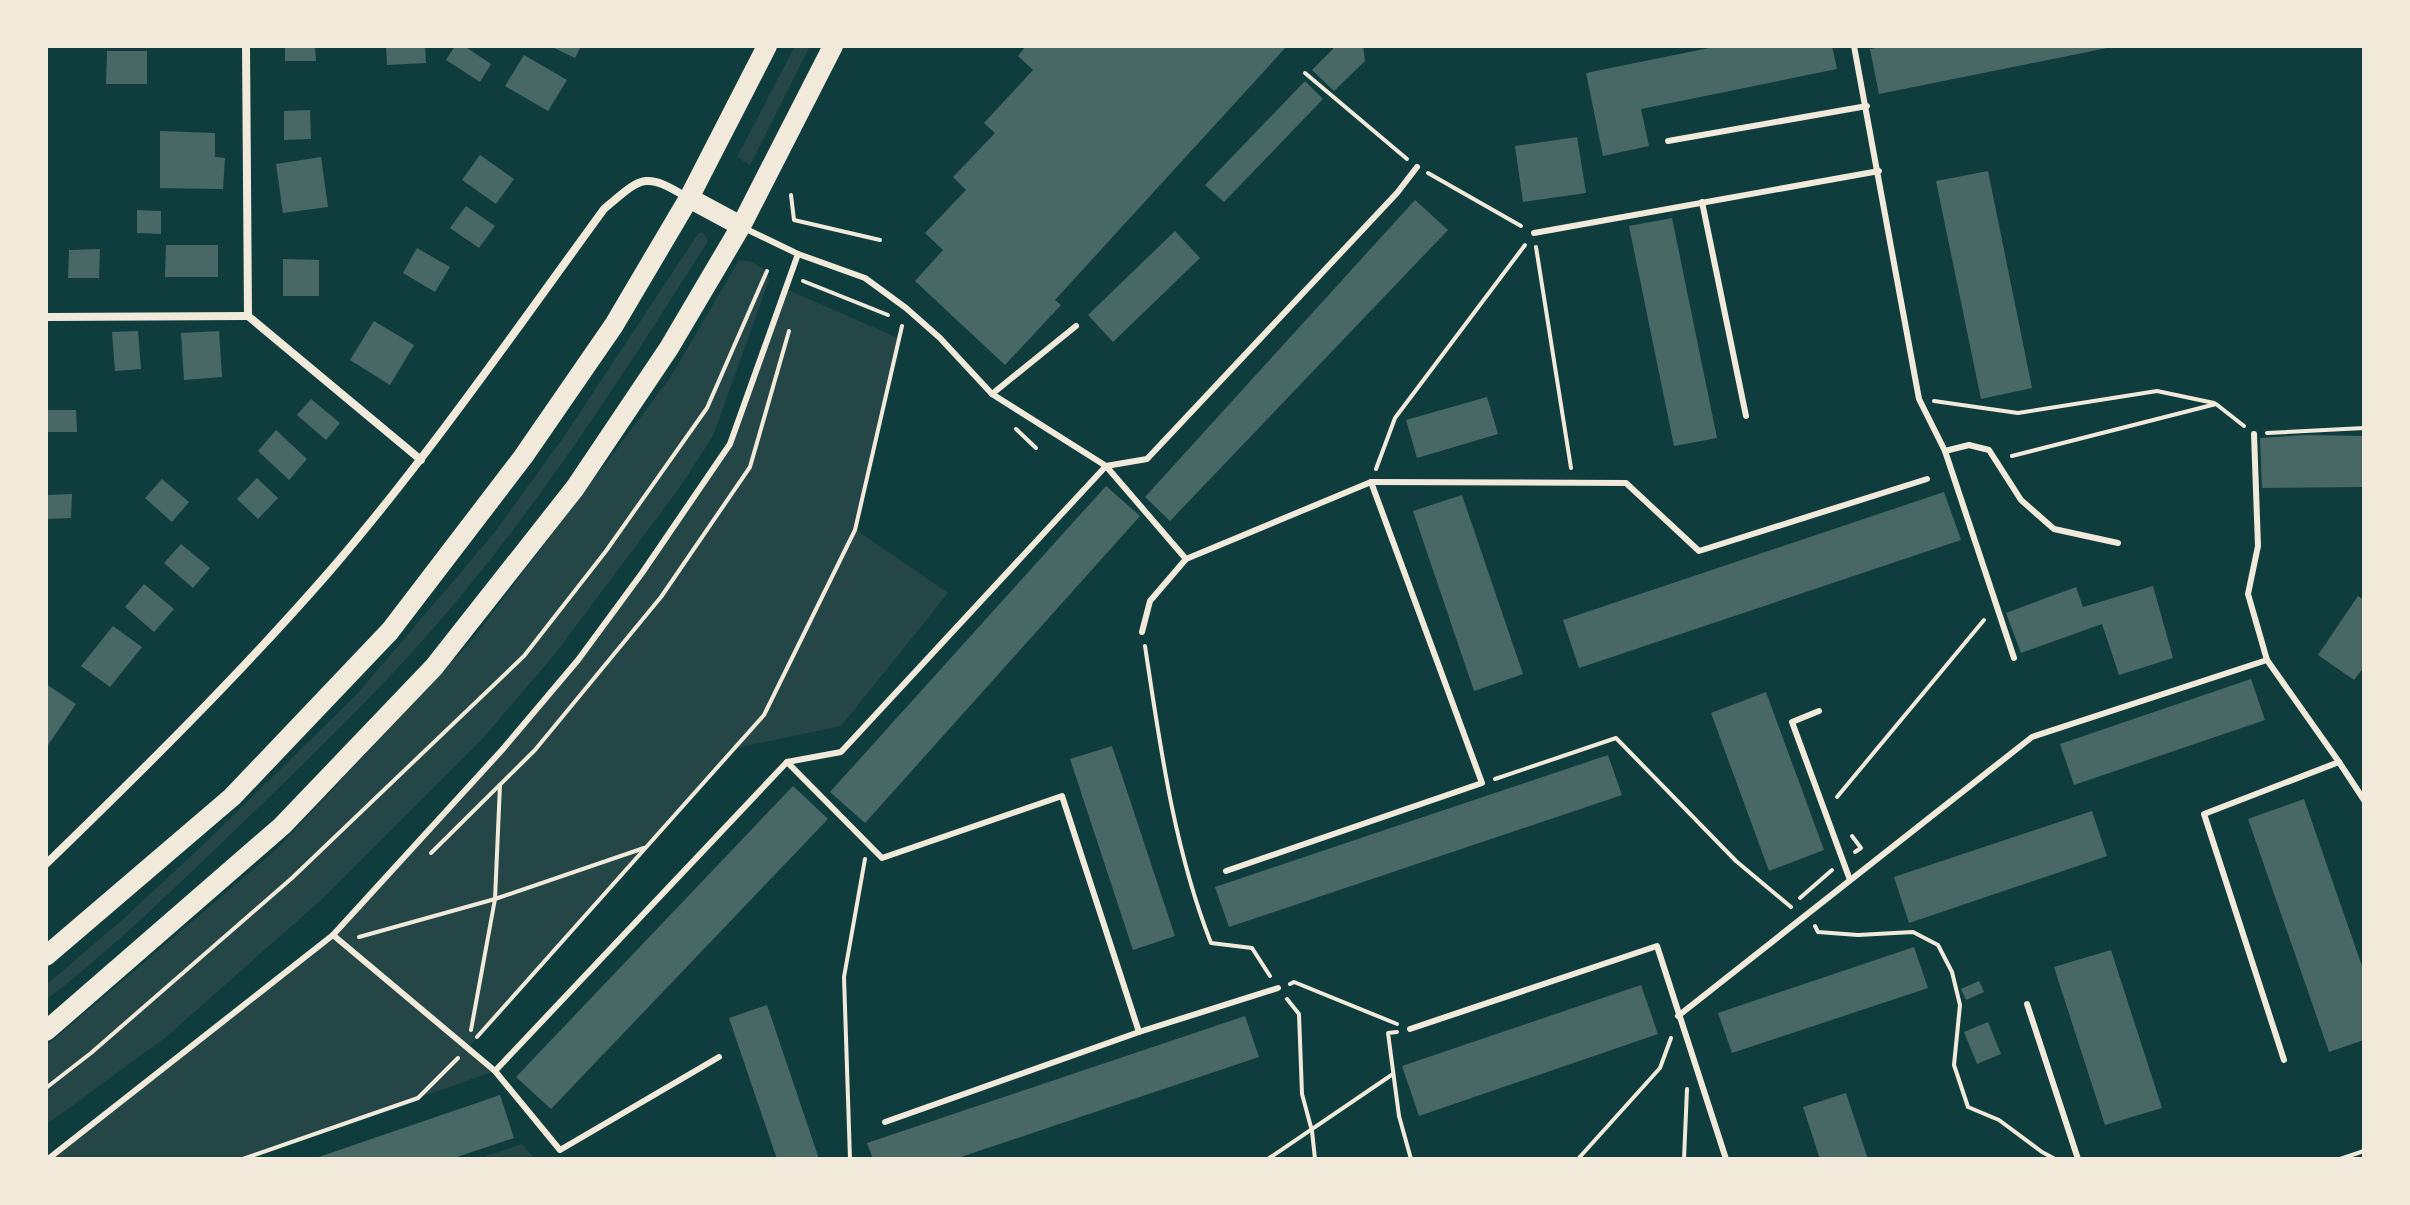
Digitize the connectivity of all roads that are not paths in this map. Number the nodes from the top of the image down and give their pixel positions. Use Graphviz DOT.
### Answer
graph roads {
  1 [pos="246,46"];
  2 [pos="767,46"];
  3 [pos="833,46"];
  4 [pos="1854,46"];
  5 [pos="1867,106"];
  6 [pos="1668,141"];
  7 [pos="1417,167"];
  8 [pos="1879,171"];
  9 [pos="689,198"];
  10 [pos="1702,202"];
  11 [pos="741,226"];
  12 [pos="1534,233"];
  13 [pos="798,254"];
  14 [pos="248,316"];
  15 [pos="46,317"];
  16 [pos="1076,326"];
  17 [pos="992,394"];
  18 [pos="1746,416"];
  19 [pos="2254,434"];
  20 [pos="1945,451"];
  21 [pos="421,460"];
  22 [pos="1106,466"];
  23 [pos="1927,479"];
  24 [pos="1371,482"];
  25 [pos="2118,543"];
  26 [pos="1186,559"];
  27 [pos="1142,632"];
  28 [pos="2014,658"];
  29 [pos="2267,660"];
  30 [pos="1819,711"];
  31 [pos="787,762"];
  32 [pos="2339,762"];
  33 [pos="2364,800"];
  34 [pos="46,864"];
  35 [pos="1226,871"];
  36 [pos="1850,880"];
  37 [pos="333,935"];
  38 [pos="46,956"];
  39 [pos="1278,988"];
  40 [pos="2027,1004"];
  41 [pos="1678,1016"];
  42 [pos="1410,1029"];
  43 [pos="46,1031"];
  44 [pos="1139,1032"];
  45 [pos="719,1057"];
  46 [pos="2284,1060"];
  47 [pos="495,1071"];
  48 [pos="885,1122"];
  49 [pos="560,1150"];
  50 [pos="48,1159"];
  51 [pos="555,1159"];
  52 [pos="1726,1159"];
  53 [pos="2078,1159"];
  1 -- 14 [label="street"];
  2 -- 9 [label="main road"];
  3 -- 11 [label="main road"];
  4 -- 5 [label="lane"];
  5 -- 6 [label="lane"];
  5 -- 8 [label="lane"];
  7 -- 22 [label="lane"];
  8 -- 10 [label="lane"];
  8 -- 20 [label="lane"];
  9 -- 11 [label="main road"];
  9 -- 21 [label="street"];
  9 -- 38 [label="main road"];
  10 -- 12 [label="lane"];
  10 -- 18 [label="lane"];
  11 -- 13 [label="lane"];
  11 -- 43 [label="main road"];
  13 -- 17 [label="lane"];
  13 -- 37 [label="lane"];
  14 -- 15 [label="street"];
  14 -- 21 [label="street"];
  16 -- 17 [label="lane"];
  17 -- 22 [label="lane"];
  19 -- 29 [label="lane"];
  20 -- 25 [label="lane"];
  20 -- 28 [label="lane"];
  21 -- 34 [label="street"];
  22 -- 26 [label="lane"];
  22 -- 31 [label="lane"];
  23 -- 24 [label="lane"];
  24 -- 26 [label="lane"];
  24 -- 35 [label="lane"];
  26 -- 27 [label="lane"];
  29 -- 32 [label="lane"];
  29 -- 36 [label="lane"];
  30 -- 36 [label="lane"];
  31 -- 44 [label="lane"];
  31 -- 47 [label="lane"];
  32 -- 33 [label="lane"];
  32 -- 46 [label="lane"];
  36 -- 41 [label="lane"];
  37 -- 47 [label="lane"];
  37 -- 50 [label="lane"];
  39 -- 44 [label="lane"];
  40 -- 53 [label="lane"];
  41 -- 42 [label="lane"];
  41 -- 52 [label="lane"];
  44 -- 48 [label="lane"];
  45 -- 49 [label="lane"];
  47 -- 49 [label="lane"];
  49 -- 51 [label="lane"];
}
